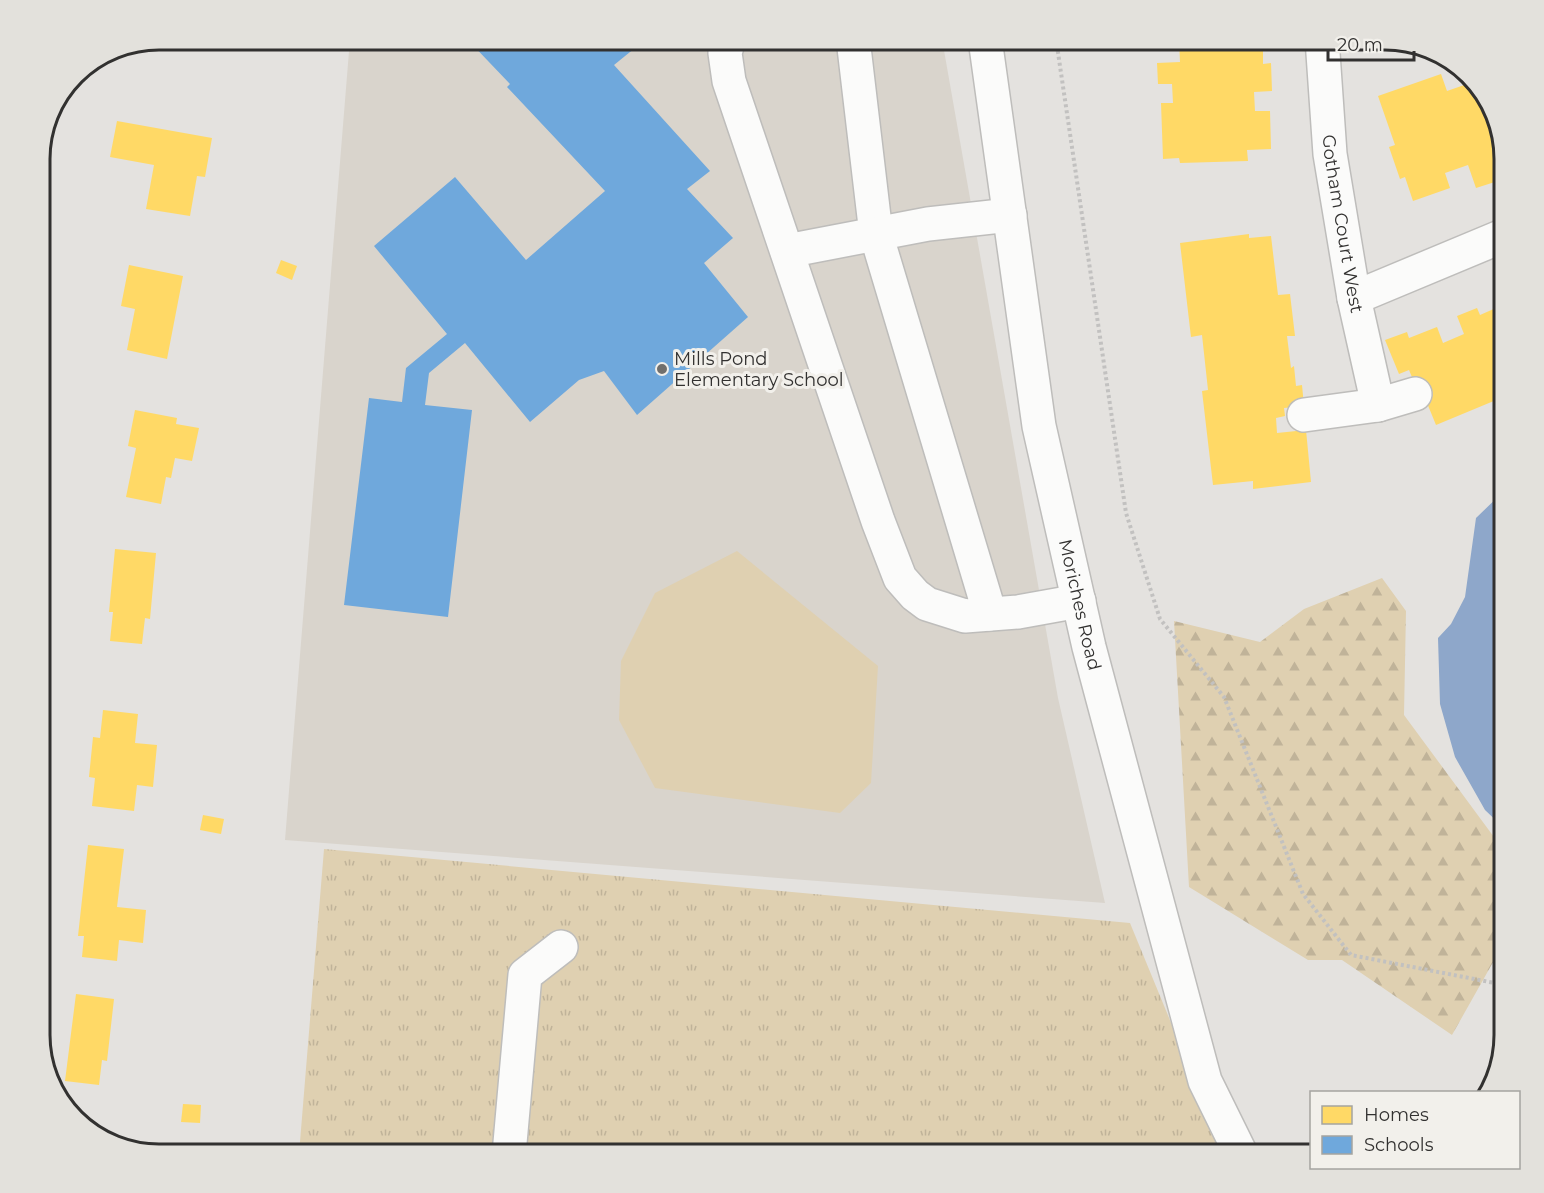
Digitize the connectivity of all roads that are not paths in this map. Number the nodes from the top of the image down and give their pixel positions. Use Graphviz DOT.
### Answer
graph roads {
  1 [pos="726,50"];
  2 [pos="854,50"];
  3 [pos="987,50"];
  4 [pos="1323,50"];
  5 [pos="1010,215"];
  6 [pos="876,234"];
  7 [pos="1494,240"];
  8 [pos="787,251"];
  9 [pos="1354,298"];
  10 [pos="1414,394"];
  11 [pos="1378,405"];
  12 [pos="1304,415"];
  13 [pos="1079,601"];
  14 [pos="990,614"];
  15 [pos="561,947"];
  16 [pos="510,1144"];
  17 [pos="1236,1144"];
  1 -- 8 [label="main road"];
  2 -- 6 [label="main road"];
  3 -- 5 [label="main road, Moriches Road"];
  4 -- 9 [label="main road, Gotham Court West"];
  5 -- 6 [label="main road"];
  5 -- 13 [label="main road, Moriches Road"];
  6 -- 8 [label="main road"];
  6 -- 14 [label="main road"];
  7 -- 9 [label="main road"];
  8 -- 14 [label="main road"];
  9 -- 11 [label="main road, Gotham Court West"];
  10 -- 11 [label="main road"];
  11 -- 12 [label="main road"];
  13 -- 14 [label="main road"];
  13 -- 17 [label="main road, Moriches Road"];
  15 -- 16 [label="main road"];
}
